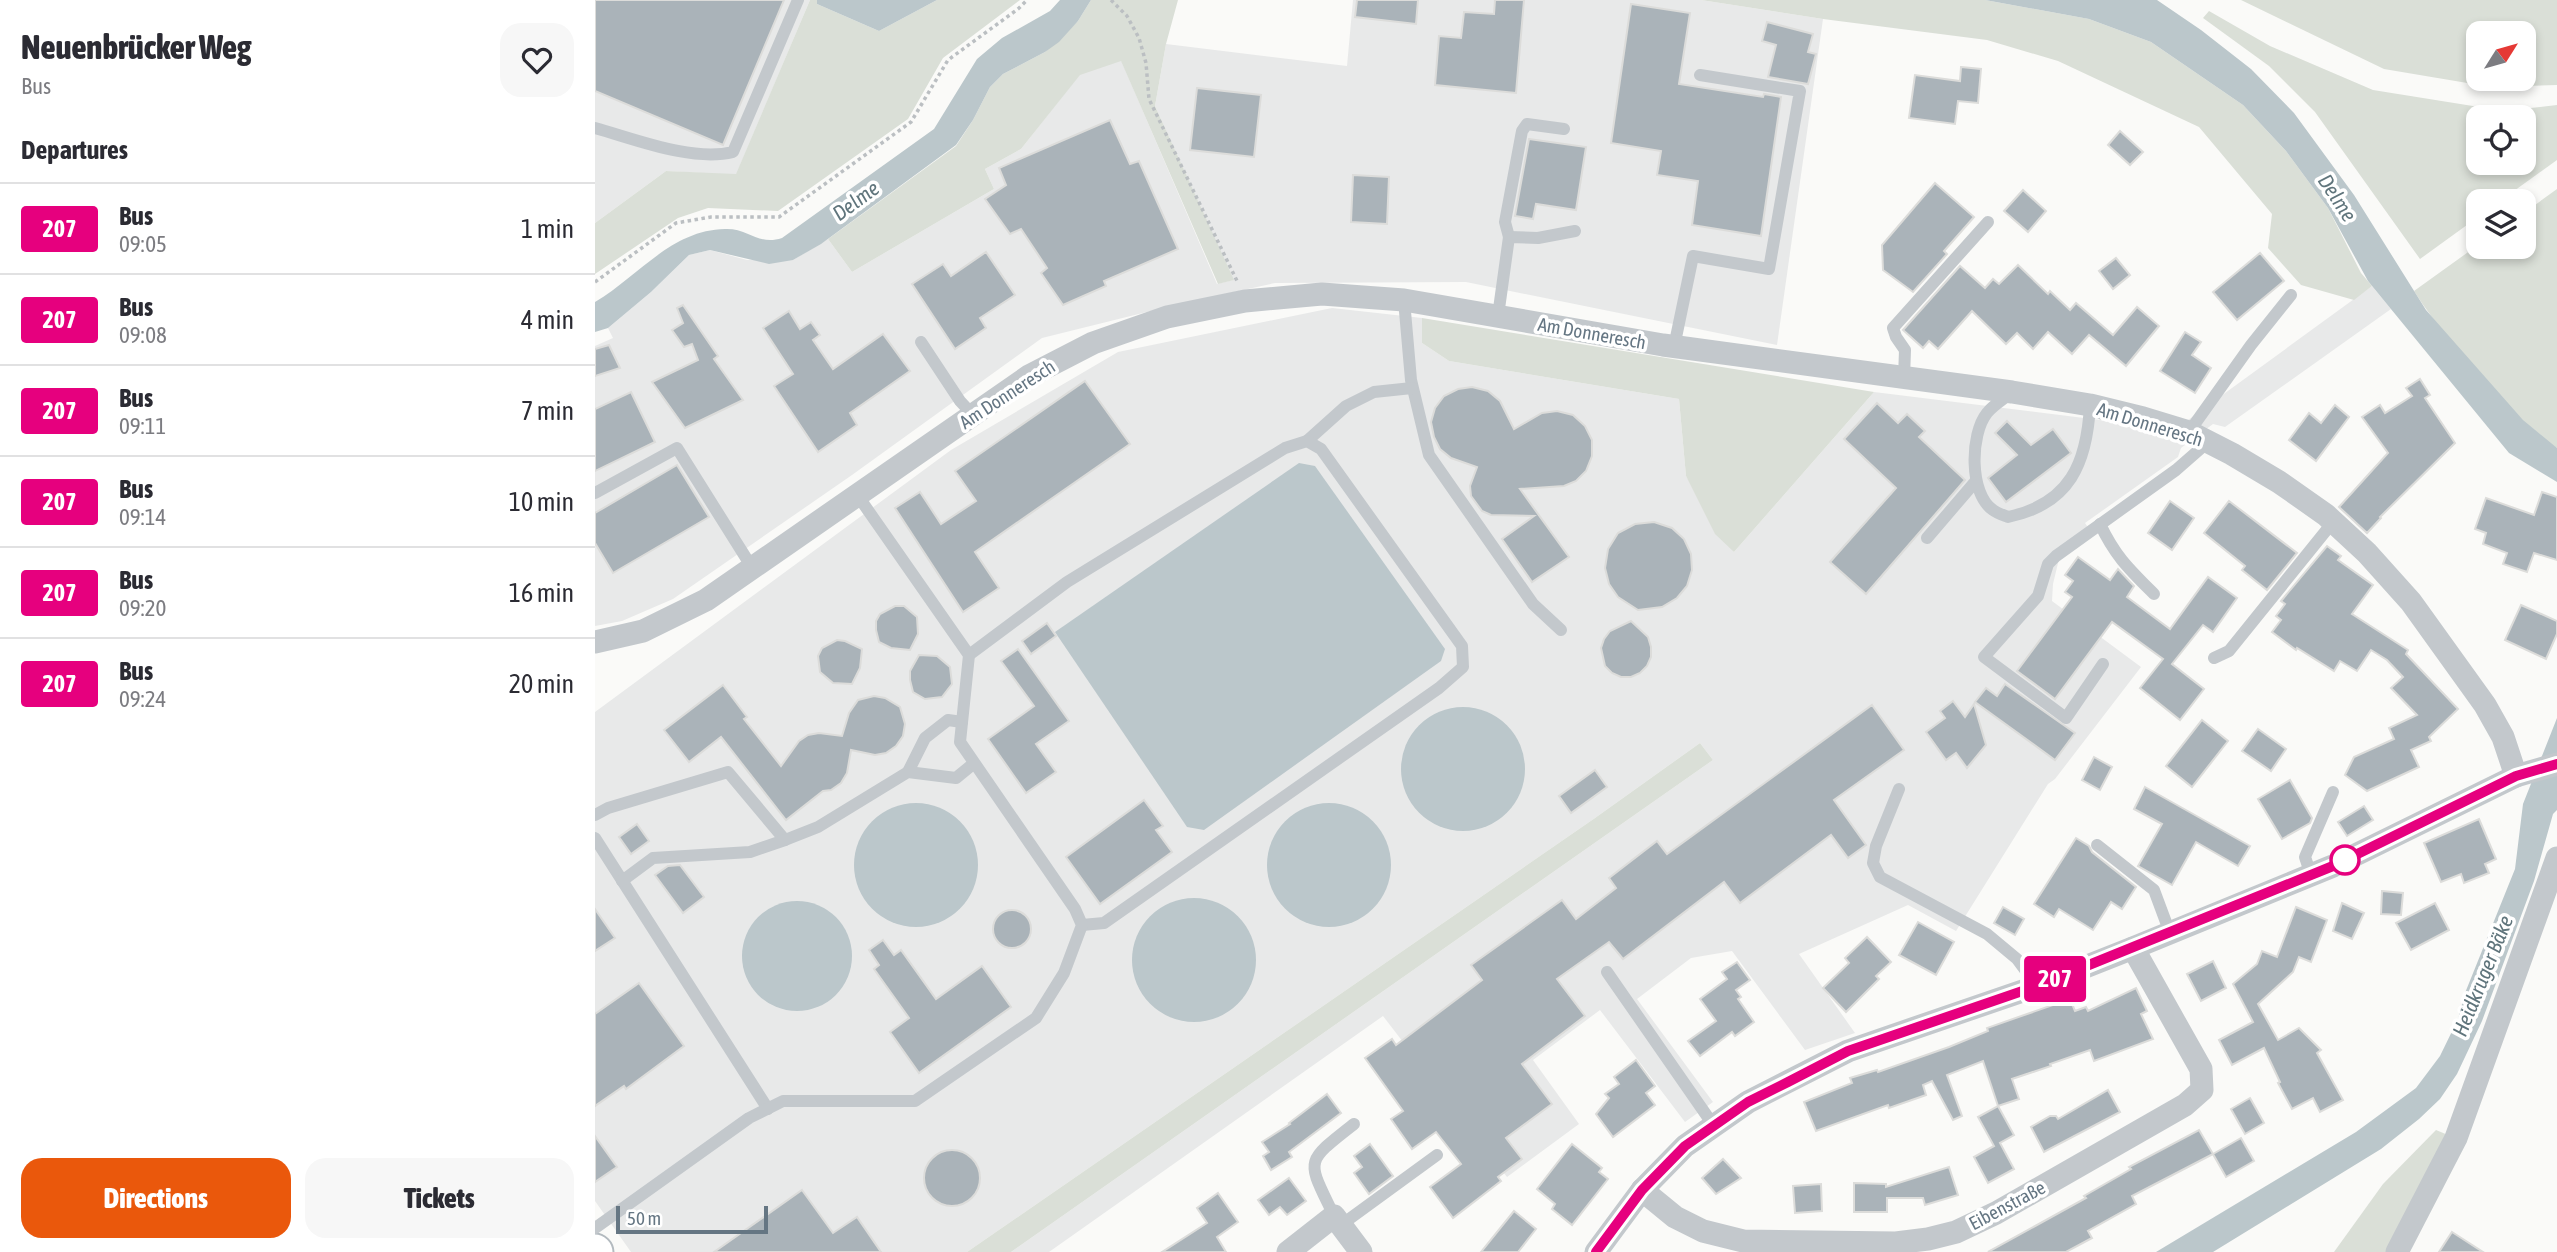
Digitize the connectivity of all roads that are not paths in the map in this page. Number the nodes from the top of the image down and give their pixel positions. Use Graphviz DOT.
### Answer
graph roads {
  1 [pos="798,0"];
  2 [pos="1700,75"];
  3 [pos="595,128"];
  4 [pos="1564,129"];
  5 [pos="1988,222"];
  6 [pos="1575,231"];
  7 [pos="1509,237"];
  8 [pos="2291,295"];
  9 [pos="1404,300"];
  10 [pos="1498,316"];
  11 [pos="921,342"];
  12 [pos="1674,347"];
  13 [pos="1904,378"];
  14 [pos="1412,388"];
  15 [pos="2012,392"];
  16 [pos="2090,405"];
  17 [pos="973,415"];
  18 [pos="2199,437"];
  19 [pos="1307,441"];
  20 [pos="1975,482"];
  21 [pos="595,493"];
  22 [pos="858,496"];
  23 [pos="2333,522"];
  24 [pos="2100,524"];
  25 [pos="1927,538"];
  26 [pos="753,569"];
  27 [pos="2154,594"];
  28 [pos="1561,631"];
  29 [pos="595,642"];
  30 [pos="969,655"];
  31 [pos="2214,658"];
  32 [pos="2103,664"];
  33 [pos="962,722"];
  34 [pos="973,764"];
  35 [pos="2557,764"];
  36 [pos="908,772"];
  37 [pos="2524,773"];
  38 [pos="1899,789"];
  39 [pos="2333,792"];
  40 [pos="595,815"];
  41 [pos="595,838"];
  42 [pos="785,840"];
  43 [pos="2097,845"];
  44 [pos="2557,858"];
  45 [pos="2311,875"];
  46 [pos="622,881"];
  47 [pos="1082,925"];
  48 [pos="2170,933"];
  49 [pos="2133,948"];
  50 [pos="1607,972"];
  51 [pos="2037,986"];
  52 [pos="768,1108"];
  53 [pos="1353,1124"];
  54 [pos="1714,1126"];
  55 [pos="1437,1155"];
  56 [pos="1642,1190"];
  57 [pos="1338,1221"];
  58 [pos="595,1228"];
  59 [pos="1289,1252"];
  60 [pos="1361,1252"];
  61 [pos="1596,1252"];
  62 [pos="2397,1252"];
  1 -- 3 [label="lane"];
  2 -- 12 [label="lane"];
  4 -- 7 [label="lane"];
  5 -- 13 [label="lane"];
  6 -- 7 [label="lane"];
  7 -- 10 [label="lane"];
  8 -- 18 [label="lane"];
  9 -- 10 [label="street, Am Donneresch"];
  9 -- 14 [label="lane"];
  9 -- 17 [label="street, Am Donneresch"];
  10 -- 12 [label="street, Am Donneresch"];
  11 -- 17 [label="lane"];
  12 -- 13 [label="street, Am Donneresch"];
  13 -- 15 [label="street, Am Donneresch"];
  14 -- 19 [label="lane"];
  14 -- 28 [label="lane"];
  15 -- 16 [label="street, Am Donneresch"];
  15 -- 20 [label="lane"];
  16 -- 18 [label="street, Am Donneresch"];
  16 -- 20 [label="lane"];
  17 -- 22 [label="street, Am Donneresch"];
  18 -- 23 [label="street, Am Donneresch"];
  18 -- 24 [label="lane"];
  19 -- 30 [label="lane"];
  19 -- 47 [label="lane"];
  20 -- 25 [label="lane"];
  21 -- 26 [label="lane"];
  22 -- 26 [label="street, Am Donneresch"];
  22 -- 30 [label="lane"];
  23 -- 31 [label="lane"];
  23 -- 37 [label="street, Am Donneresch"];
  24 -- 27 [label="lane"];
  24 -- 32 [label="lane"];
  26 -- 29 [label="street, Am Donneresch"];
  30 -- 33 [label="lane"];
  33 -- 34 [label="lane"];
  33 -- 36 [label="lane"];
  34 -- 36 [label="lane"];
  34 -- 47 [label="lane"];
  35 -- 37 [label="street"];
  36 -- 42 [label="lane"];
  37 -- 45 [label="street"];
  38 -- 51 [label="lane"];
  39 -- 45 [label="lane"];
  40 -- 42 [label="lane"];
  41 -- 46 [label="lane"];
  42 -- 46 [label="lane"];
  43 -- 48 [label="lane"];
  44 -- 62 [label="street"];
  45 -- 48 [label="street"];
  46 -- 52 [label="lane"];
  47 -- 52 [label="lane"];
  48 -- 49 [label="street"];
  49 -- 51 [label="street"];
  49 -- 56 [label="street, Eibenstraße"];
  50 -- 54 [label="lane"];
  51 -- 54 [label="street"];
  52 -- 58 [label="lane"];
  53 -- 57 [label="lane"];
  54 -- 56 [label="street"];
  55 -- 57 [label="lane"];
  56 -- 61 [label="street"];
  57 -- 59 [label="street"];
  57 -- 60 [label="street"];
}
